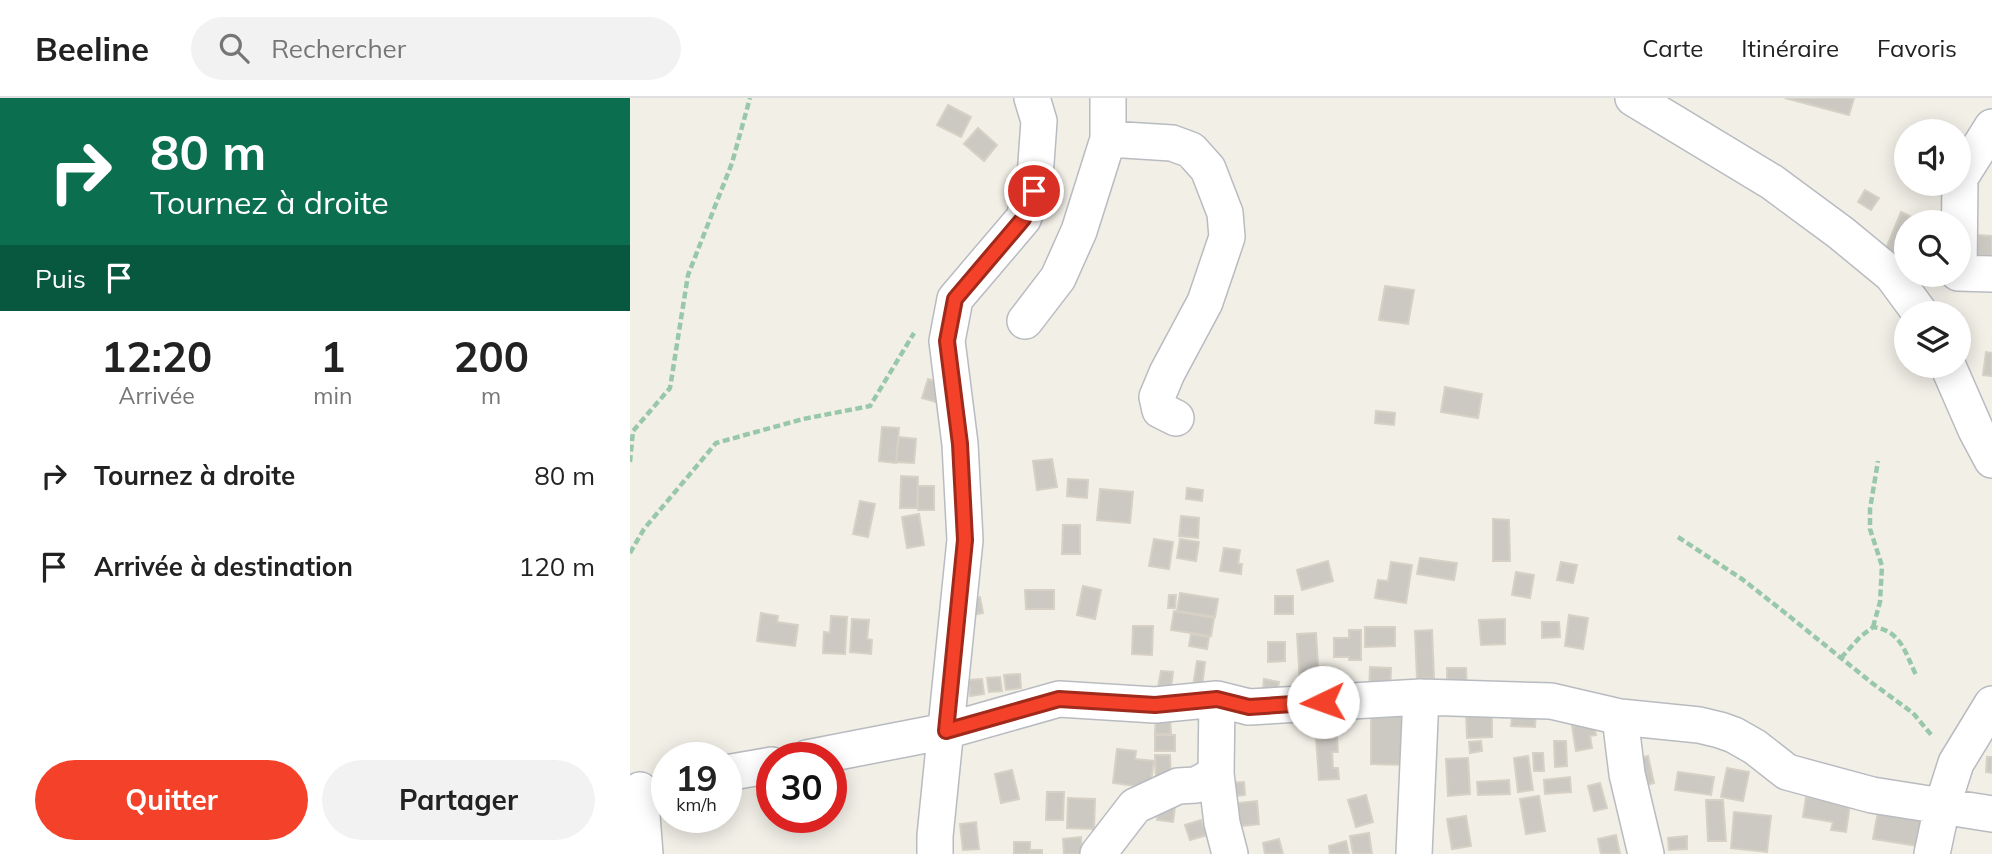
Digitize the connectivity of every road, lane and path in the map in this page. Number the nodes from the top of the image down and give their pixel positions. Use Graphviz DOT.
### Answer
graph roads {
  1 [pos="750,98"];
  2 [pos="1032,98"];
  3 [pos="1108,98"];
  4 [pos="1633,98"];
  5 [pos="1992,127"];
  6 [pos="1108,139"];
  7 [pos="1960,210"];
  8 [pos="1894,271"];
  9 [pos="1971,273"];
  10 [pos="1992,274"];
  11 [pos="955,299"];
  12 [pos="1025,321"];
  13 [pos="1953,378"];
  14 [pos="1176,418"];
  15 [pos="1992,460"];
  16 [pos="1878,461"];
  17 [pos="630,462"];
  18 [pos="1678,537"];
  19 [pos="630,553"];
  20 [pos="1873,627"];
  21 [pos="1841,658"];
  22 [pos="1917,677"];
  23 [pos="1421,697"];
  24 [pos="1217,699"];
  25 [pos="1992,704"];
  26 [pos="1620,718"];
  27 [pos="946,731"];
  28 [pos="847,750"];
  29 [pos="1956,763"];
  30 [pos="1216,774"];
  31 [pos="646,789"];
  32 [pos="1942,807"];
  33 [pos="1992,814"];
  34 [pos="645,854"];
  35 [pos="935,854"];
  36 [pos="1098,854"];
  37 [pos="1230,854"];
  38 [pos="1414,854"];
  39 [pos="1646,854"];
  40 [pos="1932,854"];
  1 -- 17 [label="path"];
  2 -- 11 [label="street"];
  3 -- 6 [label="street"];
  4 -- 8 [label="street"];
  5 -- 7 [label="street"];
  6 -- 12 [label="street"];
  6 -- 14 [label="street"];
  9 -- 10 [label="street"];
  11 -- 19 [label="path"];
  11 -- 27 [label="street"];
  13 -- 15 [label="street"];
  16 -- 20 [label="path"];
  18 -- 21 [label="path"];
  20 -- 21 [label="path"];
  20 -- 22 [label="path"];
  21 -- 29 [label="path"];
  23 -- 24 [label="street"];
  23 -- 26 [label="street"];
  23 -- 38 [label="street"];
  24 -- 27 [label="street"];
  24 -- 30 [label="street"];
  25 -- 29 [label="street"];
  26 -- 32 [label="street"];
  26 -- 39 [label="street"];
  27 -- 28 [label="street"];
  27 -- 35 [label="street"];
  29 -- 32 [label="street"];
  30 -- 36 [label="street"];
  30 -- 37 [label="street"];
  31 -- 34 [label="street"];
  32 -- 33 [label="street"];
  32 -- 40 [label="street"];
}
